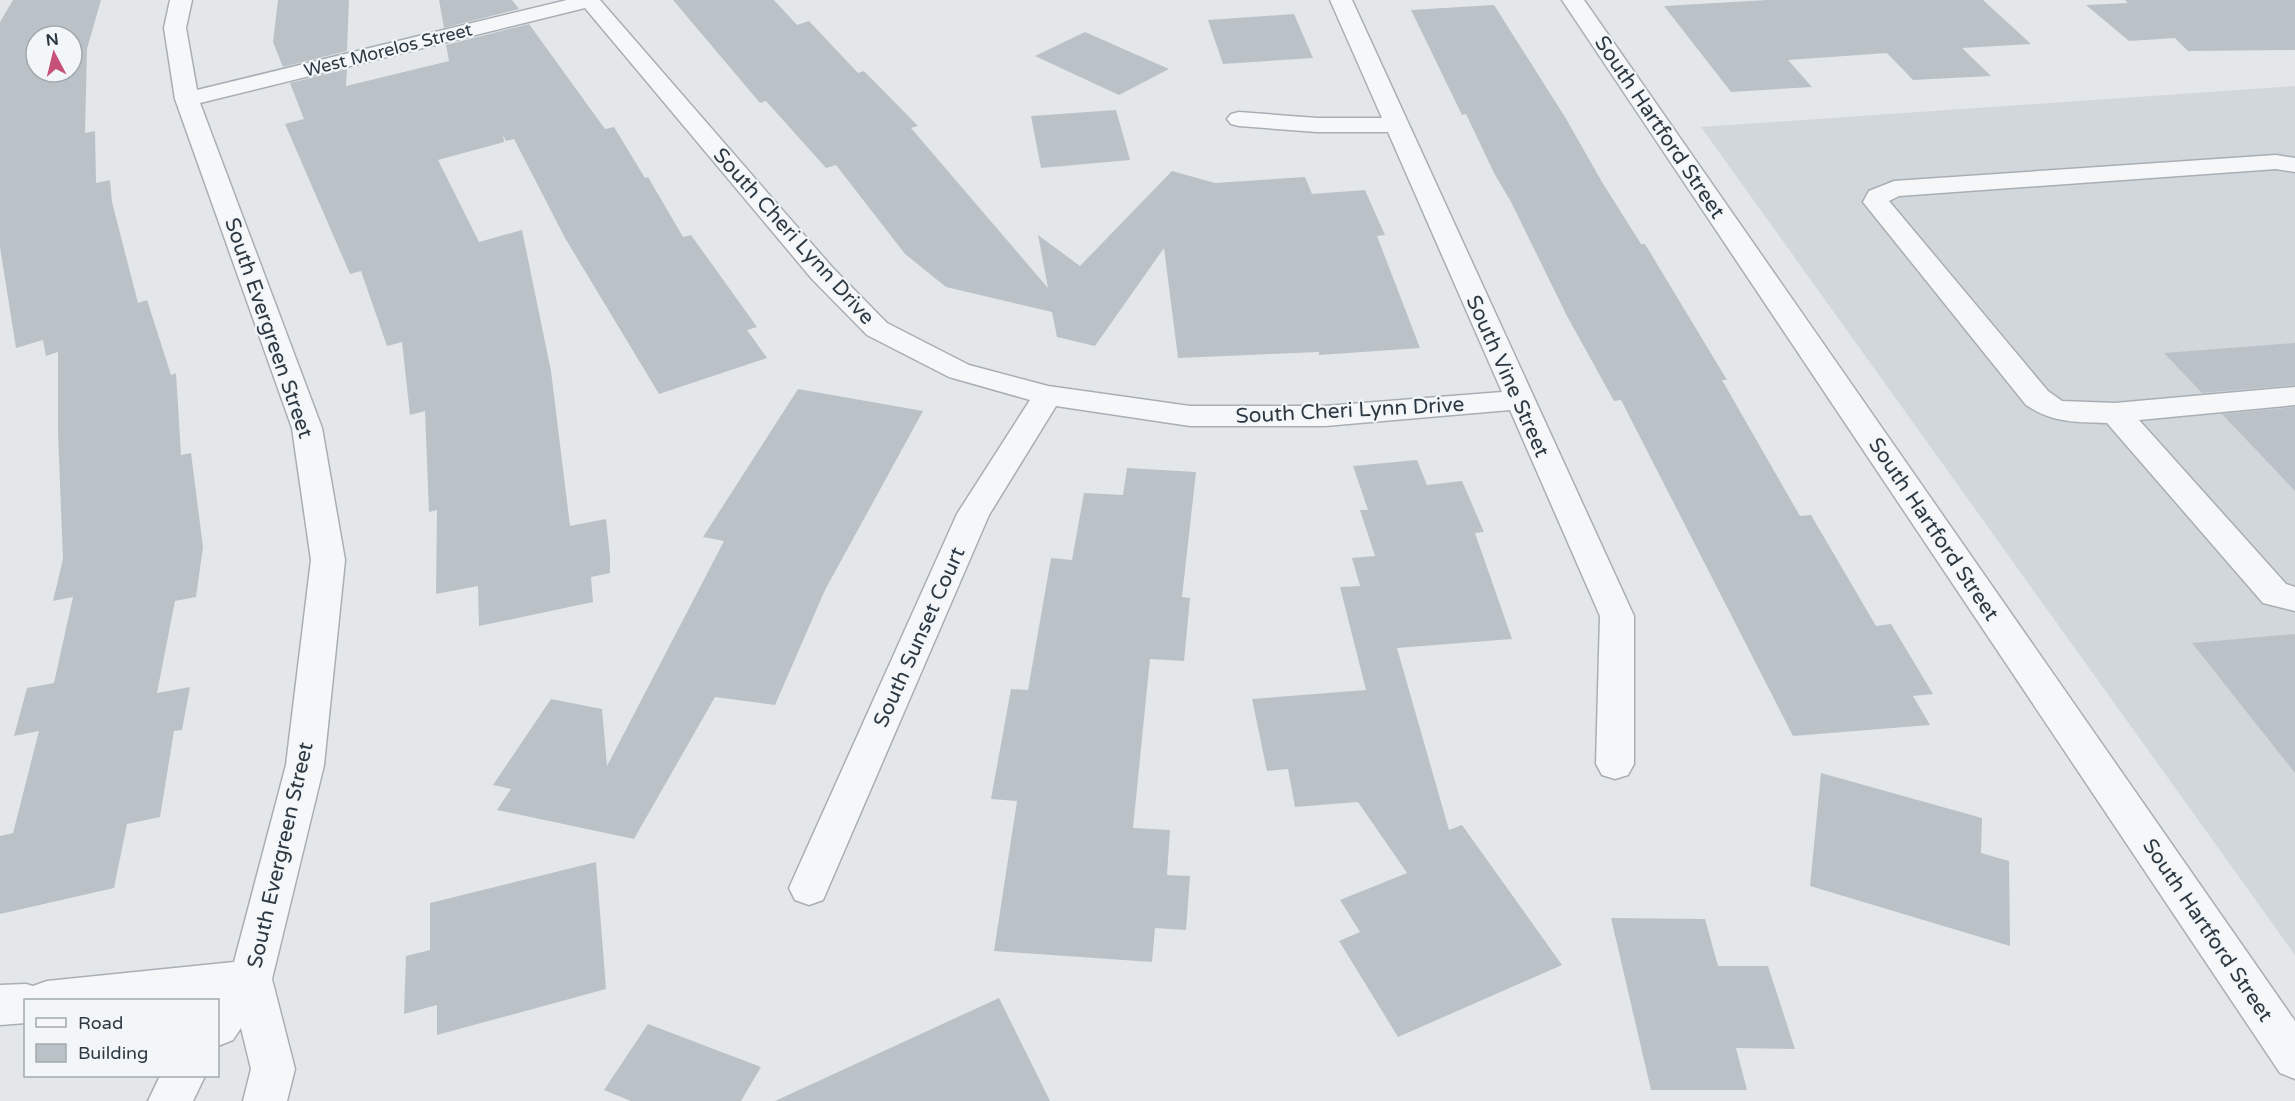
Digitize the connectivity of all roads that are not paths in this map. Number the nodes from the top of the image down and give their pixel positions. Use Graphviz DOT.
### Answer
graph roads {
  1 [pos="181,0"];
  2 [pos="589,0"];
  3 [pos="1341,0"];
  4 [pos="1573,0"];
  5 [pos="187,99"];
  6 [pos="1239,119"];
  7 [pos="1397,125"];
  8 [pos="2295,165"];
  9 [pos="1048,395"];
  10 [pos="2295,396"];
  11 [pos="1519,400"];
  12 [pos="2115,413"];
  13 [pos="2295,599"];
  14 [pos="1615,764"];
  15 [pos="809,888"];
  16 [pos="251,979"];
  17 [pos="57,999"];
  18 [pos="24,1003"];
  19 [pos="0,1005"];
  20 [pos="219,1025"];
  21 [pos="2295,1058"];
  22 [pos="182,1077"];
  23 [pos="170,1101"];
  24 [pos="265,1101"];
  1 -- 5 [label="street, South Evergreen Street"];
  2 -- 5 [label="street, West Morelos Street"];
  2 -- 9 [label="street, South Cheri Lynn Drive"];
  3 -- 7 [label="street, South Vine Street"];
  4 -- 21 [label="street, South Hartford Street"];
  5 -- 16 [label="street, South Evergreen Street"];
  6 -- 7 [label="street"];
  7 -- 11 [label="street, South Vine Street"];
  8 -- 12 [label="street"];
  9 -- 11 [label="street, South Cheri Lynn Drive"];
  9 -- 15 [label="street, South Sunset Court"];
  10 -- 12 [label="street"];
  11 -- 14 [label="street, South Vine Street"];
  12 -- 13 [label="street"];
  16 -- 17 [label="street"];
  16 -- 20 [label="street, South Evergreen Street"];
  16 -- 24 [label="street, South Evergreen Street"];
  18 -- 19 [label="street"];
  22 -- 23 [label="street"];
}
